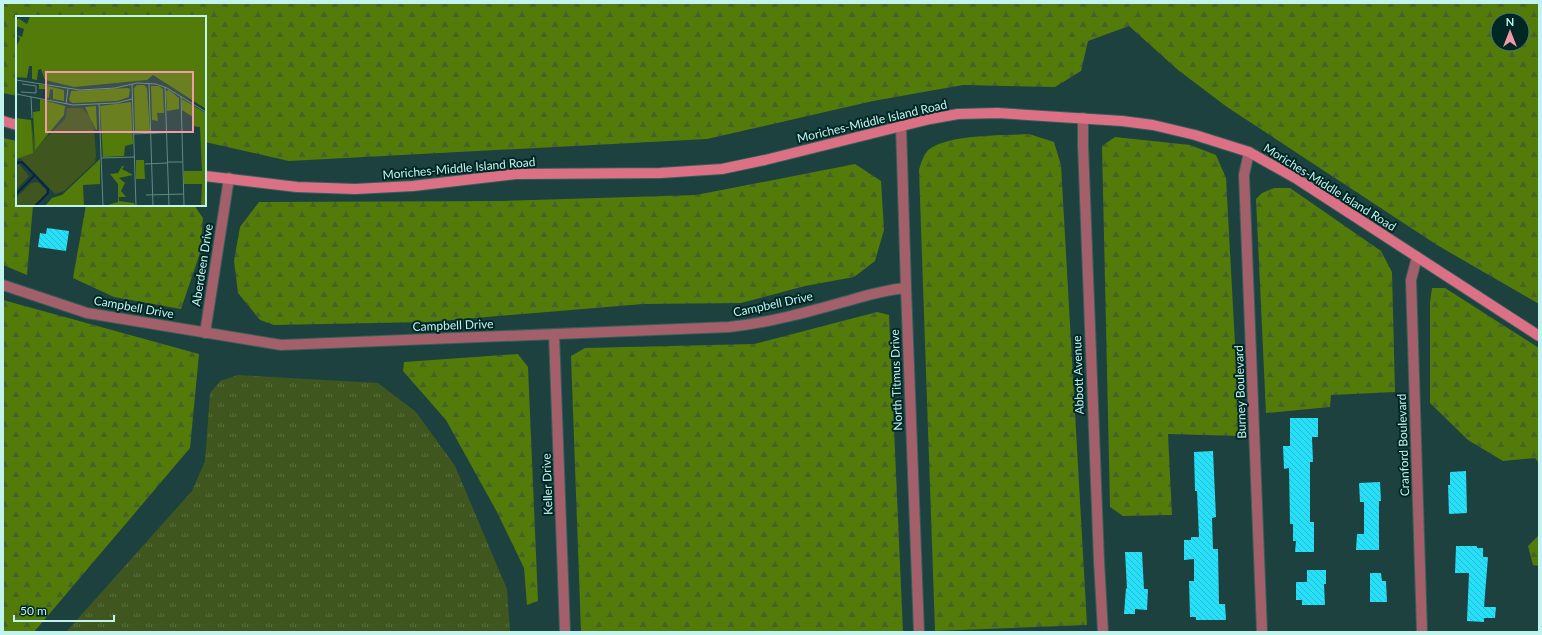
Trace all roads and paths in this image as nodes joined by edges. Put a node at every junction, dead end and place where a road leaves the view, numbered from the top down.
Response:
1 (1083, 118) junction
2 (3, 121) edge
3 (16, 125) edge
4 (901, 126) junction
5 (1249, 152) junction
6 (206, 176) edge
7 (228, 178) junction
8 (1417, 257) junction
9 (3, 285) edge
10 (906, 288) junction
11 (205, 333) junction
12 (554, 334) junction
13 (1539, 336) edge
14 (565, 632) edge
15 (919, 632) edge
16 (1103, 632) edge
17 (1262, 632) edge
18 (1422, 632) edge

1 - 4 main road, Moriches-Middle Island Road
1 - 5 main road, Moriches-Middle Island Road
1 - 16 street, Abbott Avenue
2 - 3 main road
4 - 7 main road, Moriches-Middle Island Road
4 - 10 street, North Titmus Drive
5 - 8 main road, Moriches-Middle Island Road
5 - 17 street, Burney Boulevard
6 - 7 main road, Moriches-Middle Island Road
7 - 11 street, Aberdeen Drive
8 - 13 main road, Moriches-Middle Island Road
8 - 18 street, Cranford Boulevard
9 - 11 street, Campbell Drive
10 - 12 street, Campbell Drive
10 - 15 street, North Titmus Drive
11 - 12 street, Campbell Drive
12 - 14 street, Keller Drive

